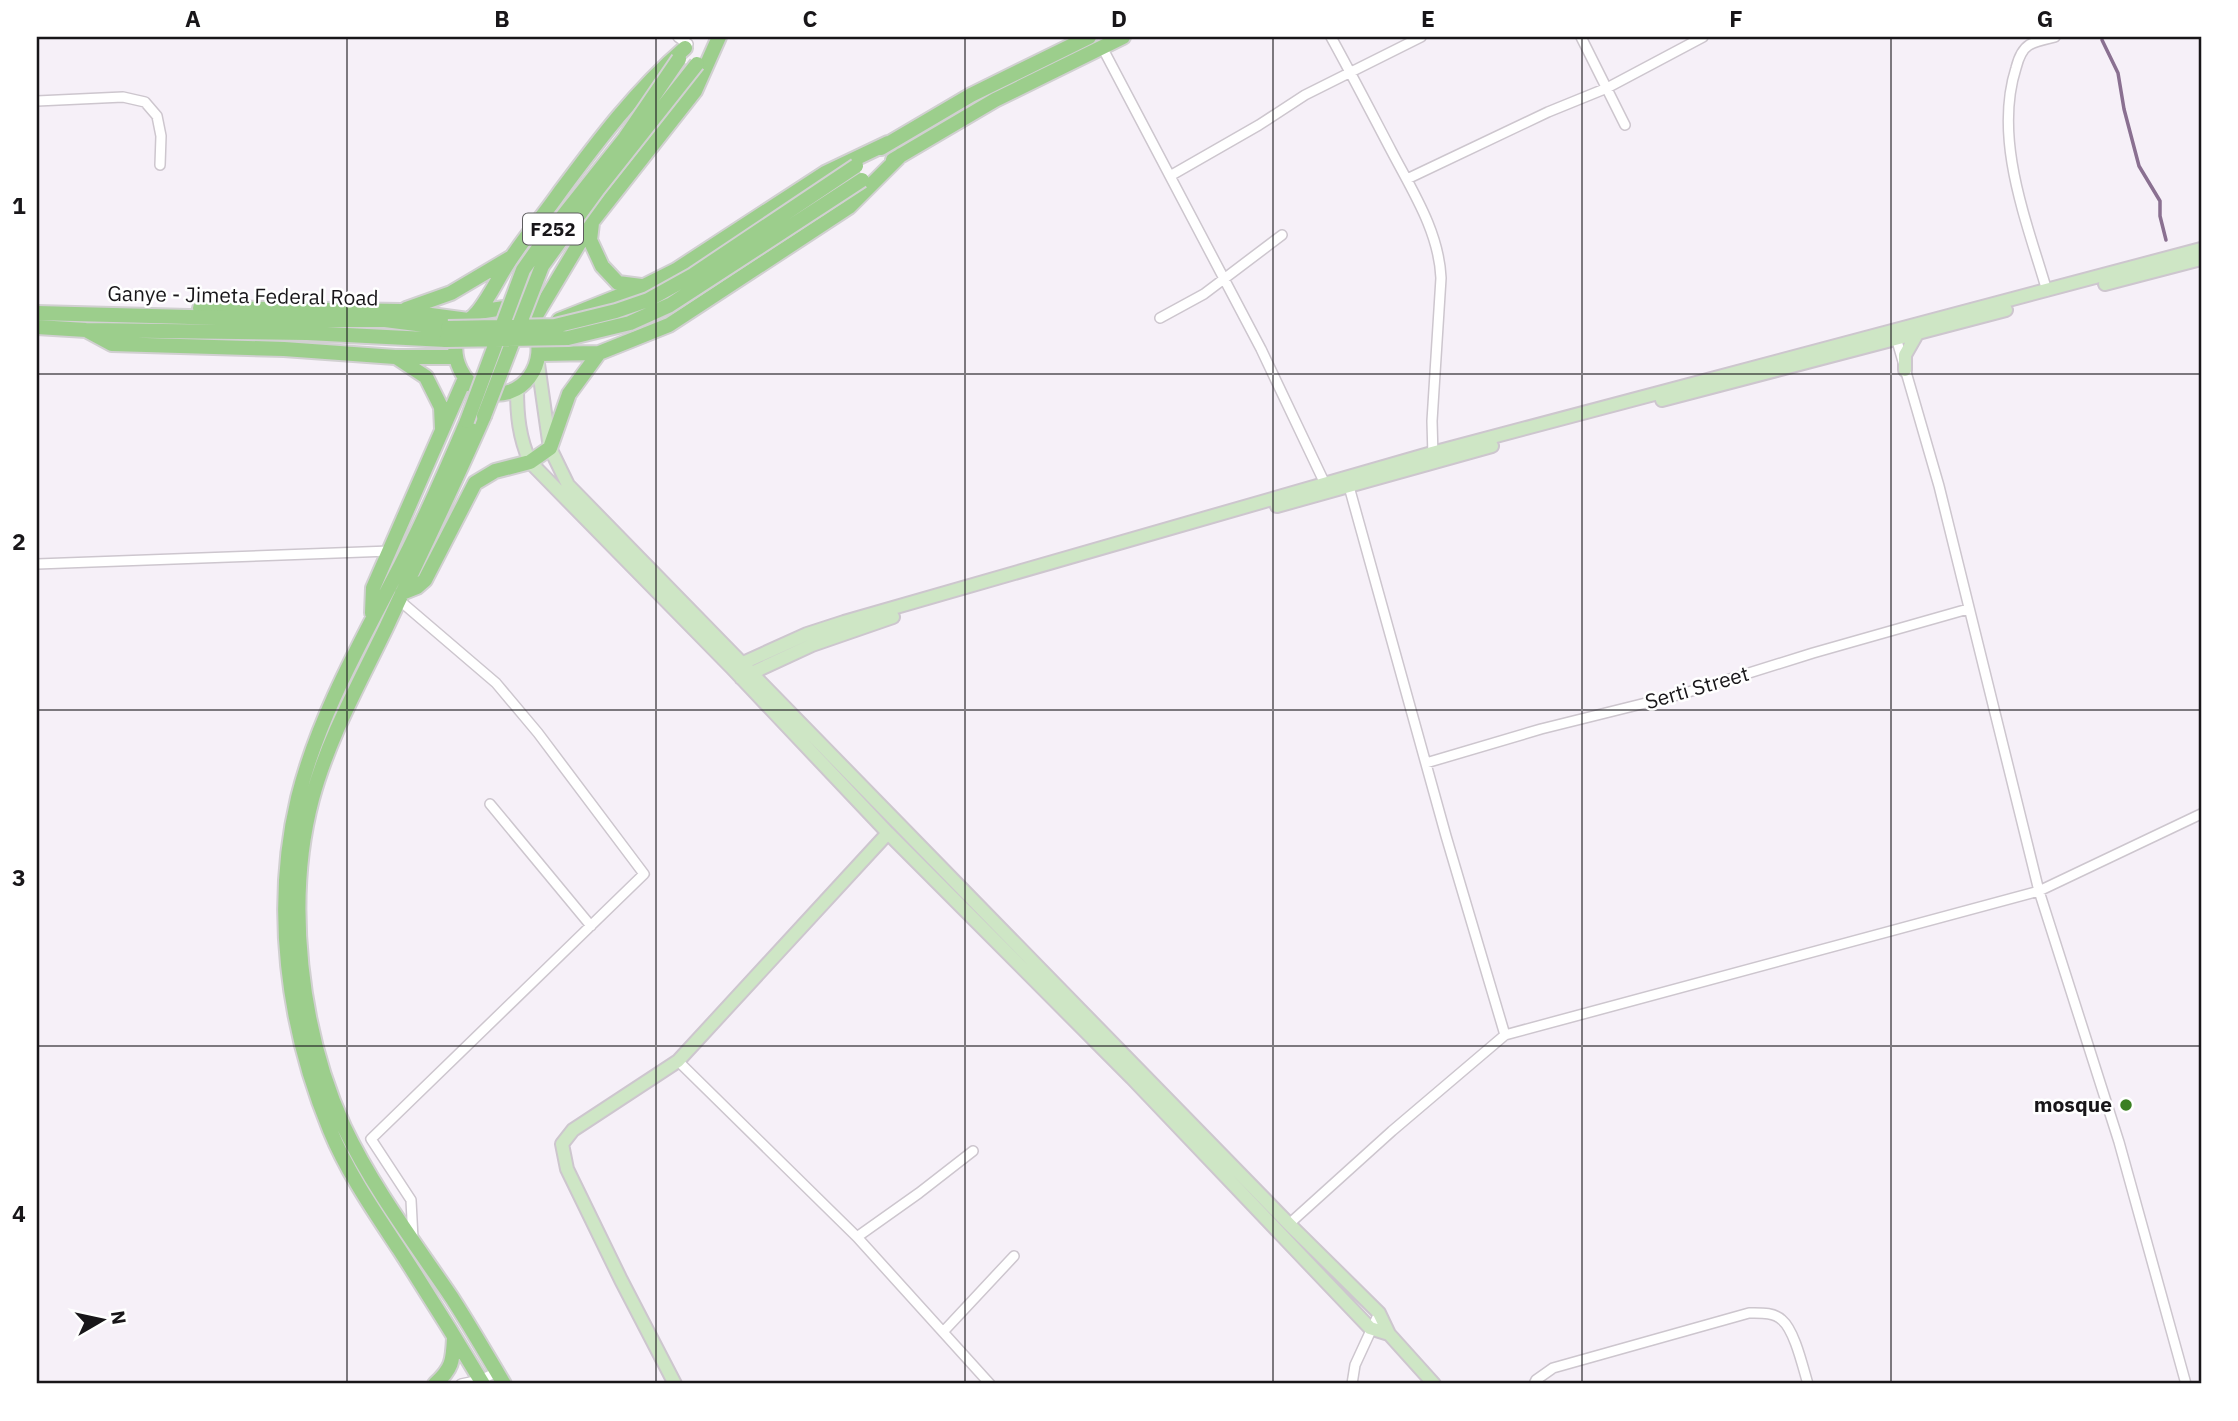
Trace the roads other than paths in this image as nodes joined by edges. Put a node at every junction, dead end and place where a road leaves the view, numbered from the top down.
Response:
1 (719, 37) edge
2 (1089, 37) edge
3 (1123, 37) edge
4 (1331, 37) edge
5 (1421, 37) edge
6 (1581, 37) edge
7 (1703, 37) edge
8 (2055, 37) edge
9 (685, 45) edge
10 (1102, 47) junction
11 (1350, 72) junction
12 (1607, 88) junction
13 (37, 101) edge
14 (1625, 125) dead end
15 (888, 143) junction
16 (901, 155) junction
17 (160, 165) dead end
18 (1170, 176) junction
19 (1407, 179) junction
20 (592, 222) junction
21 (1282, 235) dead end
22 (2201, 249) edge
23 (512, 258) junction
24 (2201, 259) edge
25 (1223, 278) junction
26 (644, 286) junction
27 (2047, 291) junction
28 (401, 311) junction
29 (37, 313) edge
30 (85, 313) junction
31 (473, 316) junction
32 (1160, 318) dead end
33 (37, 327) edge
34 (533, 327) junction
35 (86, 330) junction
36 (447, 334) junction
37 (1917, 334) junction
38 (1896, 335) junction
39 (599, 353) junction
40 (395, 356) junction
41 (456, 357) junction
42 (539, 359) junction
43 (1905, 370) junction
44 (465, 378) junction
45 (517, 388) junction
46 (442, 435) junction
47 (550, 448) junction
48 (1433, 457) junction
49 (530, 462) junction
50 (1347, 482) junction
51 (1327, 488) junction
52 (390, 551) junction
53 (37, 564) edge
54 (400, 597) junction
55 (1968, 609) junction
56 (372, 618) junction
57 (738, 666) junction
58 (747, 676) junction
59 (1426, 763) junction
60 (490, 804) dead end
61 (2201, 814) edge
62 (888, 833) junction
63 (2039, 891) junction
64 (591, 926) junction
65 (1505, 1035) junction
66 (678, 1061) junction
67 (973, 1151) dead end
68 (1289, 1224) junction
69 (857, 1237) junction
70 (413, 1243) junction
71 (1014, 1256) dead end
72 (1379, 1313) junction
73 (1370, 1328) junction
74 (943, 1332) junction
75 (1389, 1334) junction
76 (454, 1336) junction
77 (501, 1378) edge
78 (481, 1382) edge
79 (435, 1384) edge
80 (461, 1384) edge
81 (675, 1384) edge
82 (990, 1384) edge
83 (1352, 1384) edge
84 (1434, 1384) edge
85 (1534, 1384) edge
86 (1808, 1384) edge
87 (2186, 1384) edge

1 - 20 main road
1 - 54 main road, F252, bridge
2 - 15 main road
3 - 10 main road
4 - 11 street
5 - 11 street
6 - 12 street
7 - 12 street
8 - 27 street
9 - 23 main road
9 - 56 main road, F252, bridge
10 - 16 main road
10 - 18 street
11 - 18 street
11 - 19 street
12 - 14 street
12 - 19 street
13 - 17 street
15 - 26 main road
15 - 36 main road, bridge
16 - 36 main road, bridge
16 - 39 main road
18 - 25 street
19 - 48 street
20 - 26 main road
20 - 34 main road
21 - 25 street
22 - 27 street
23 - 28 main road
23 - 31 main road
24 - 37 street
25 - 32 street
25 - 51 street
26 - 34 main road
27 - 38 street
28 - 30 main road
28 - 31 main road
29 - 30 main road, Ganye - Jimeta Federal Road
30 - 36 main road, Ganye - Jimeta Federal Road
31 - 34 main road
31 - 41 main road
33 - 35 main road, Ganye - Jimeta Federal Road
34 - 42 main road
35 - 36 main road, Ganye - Jimeta Federal Road
35 - 40 main road
37 - 38 street
37 - 43 street
38 - 43 street
38 - 48 street
39 - 42 main road
39 - 47 main road
40 - 41 main road
40 - 46 main road
41 - 44 main road
42 - 45 main road
42 - 47 street
43 - 55 street
44 - 45 main road
44 - 46 main road
45 - 49 street
46 - 52 main road
47 - 49 main road
47 - 57 street
48 - 50 street
49 - 54 main road
49 - 57 street
50 - 51 street
50 - 59 street
51 - 57 street
51 - 58 street
52 - 53 street
52 - 56 main road
54 - 64 street
54 - 70 main road
55 - 59 street, Serti Street
55 - 63 street
56 - 76 main road
57 - 58 street
58 - 62 street
58 - 68 street
59 - 65 street
60 - 64 street
61 - 63 street
62 - 66 street
62 - 73 street
63 - 65 street
63 - 87 street
64 - 70 street
65 - 68 street
66 - 69 street
66 - 81 street
67 - 69 street
68 - 72 street
69 - 74 street
70 - 77 main road
71 - 74 street
72 - 73 street
72 - 75 street
73 - 75 street
73 - 83 street
74 - 82 street
75 - 84 street
76 - 78 main road
76 - 79 main road
77 - 78 street
78 - 80 street
85 - 86 street

